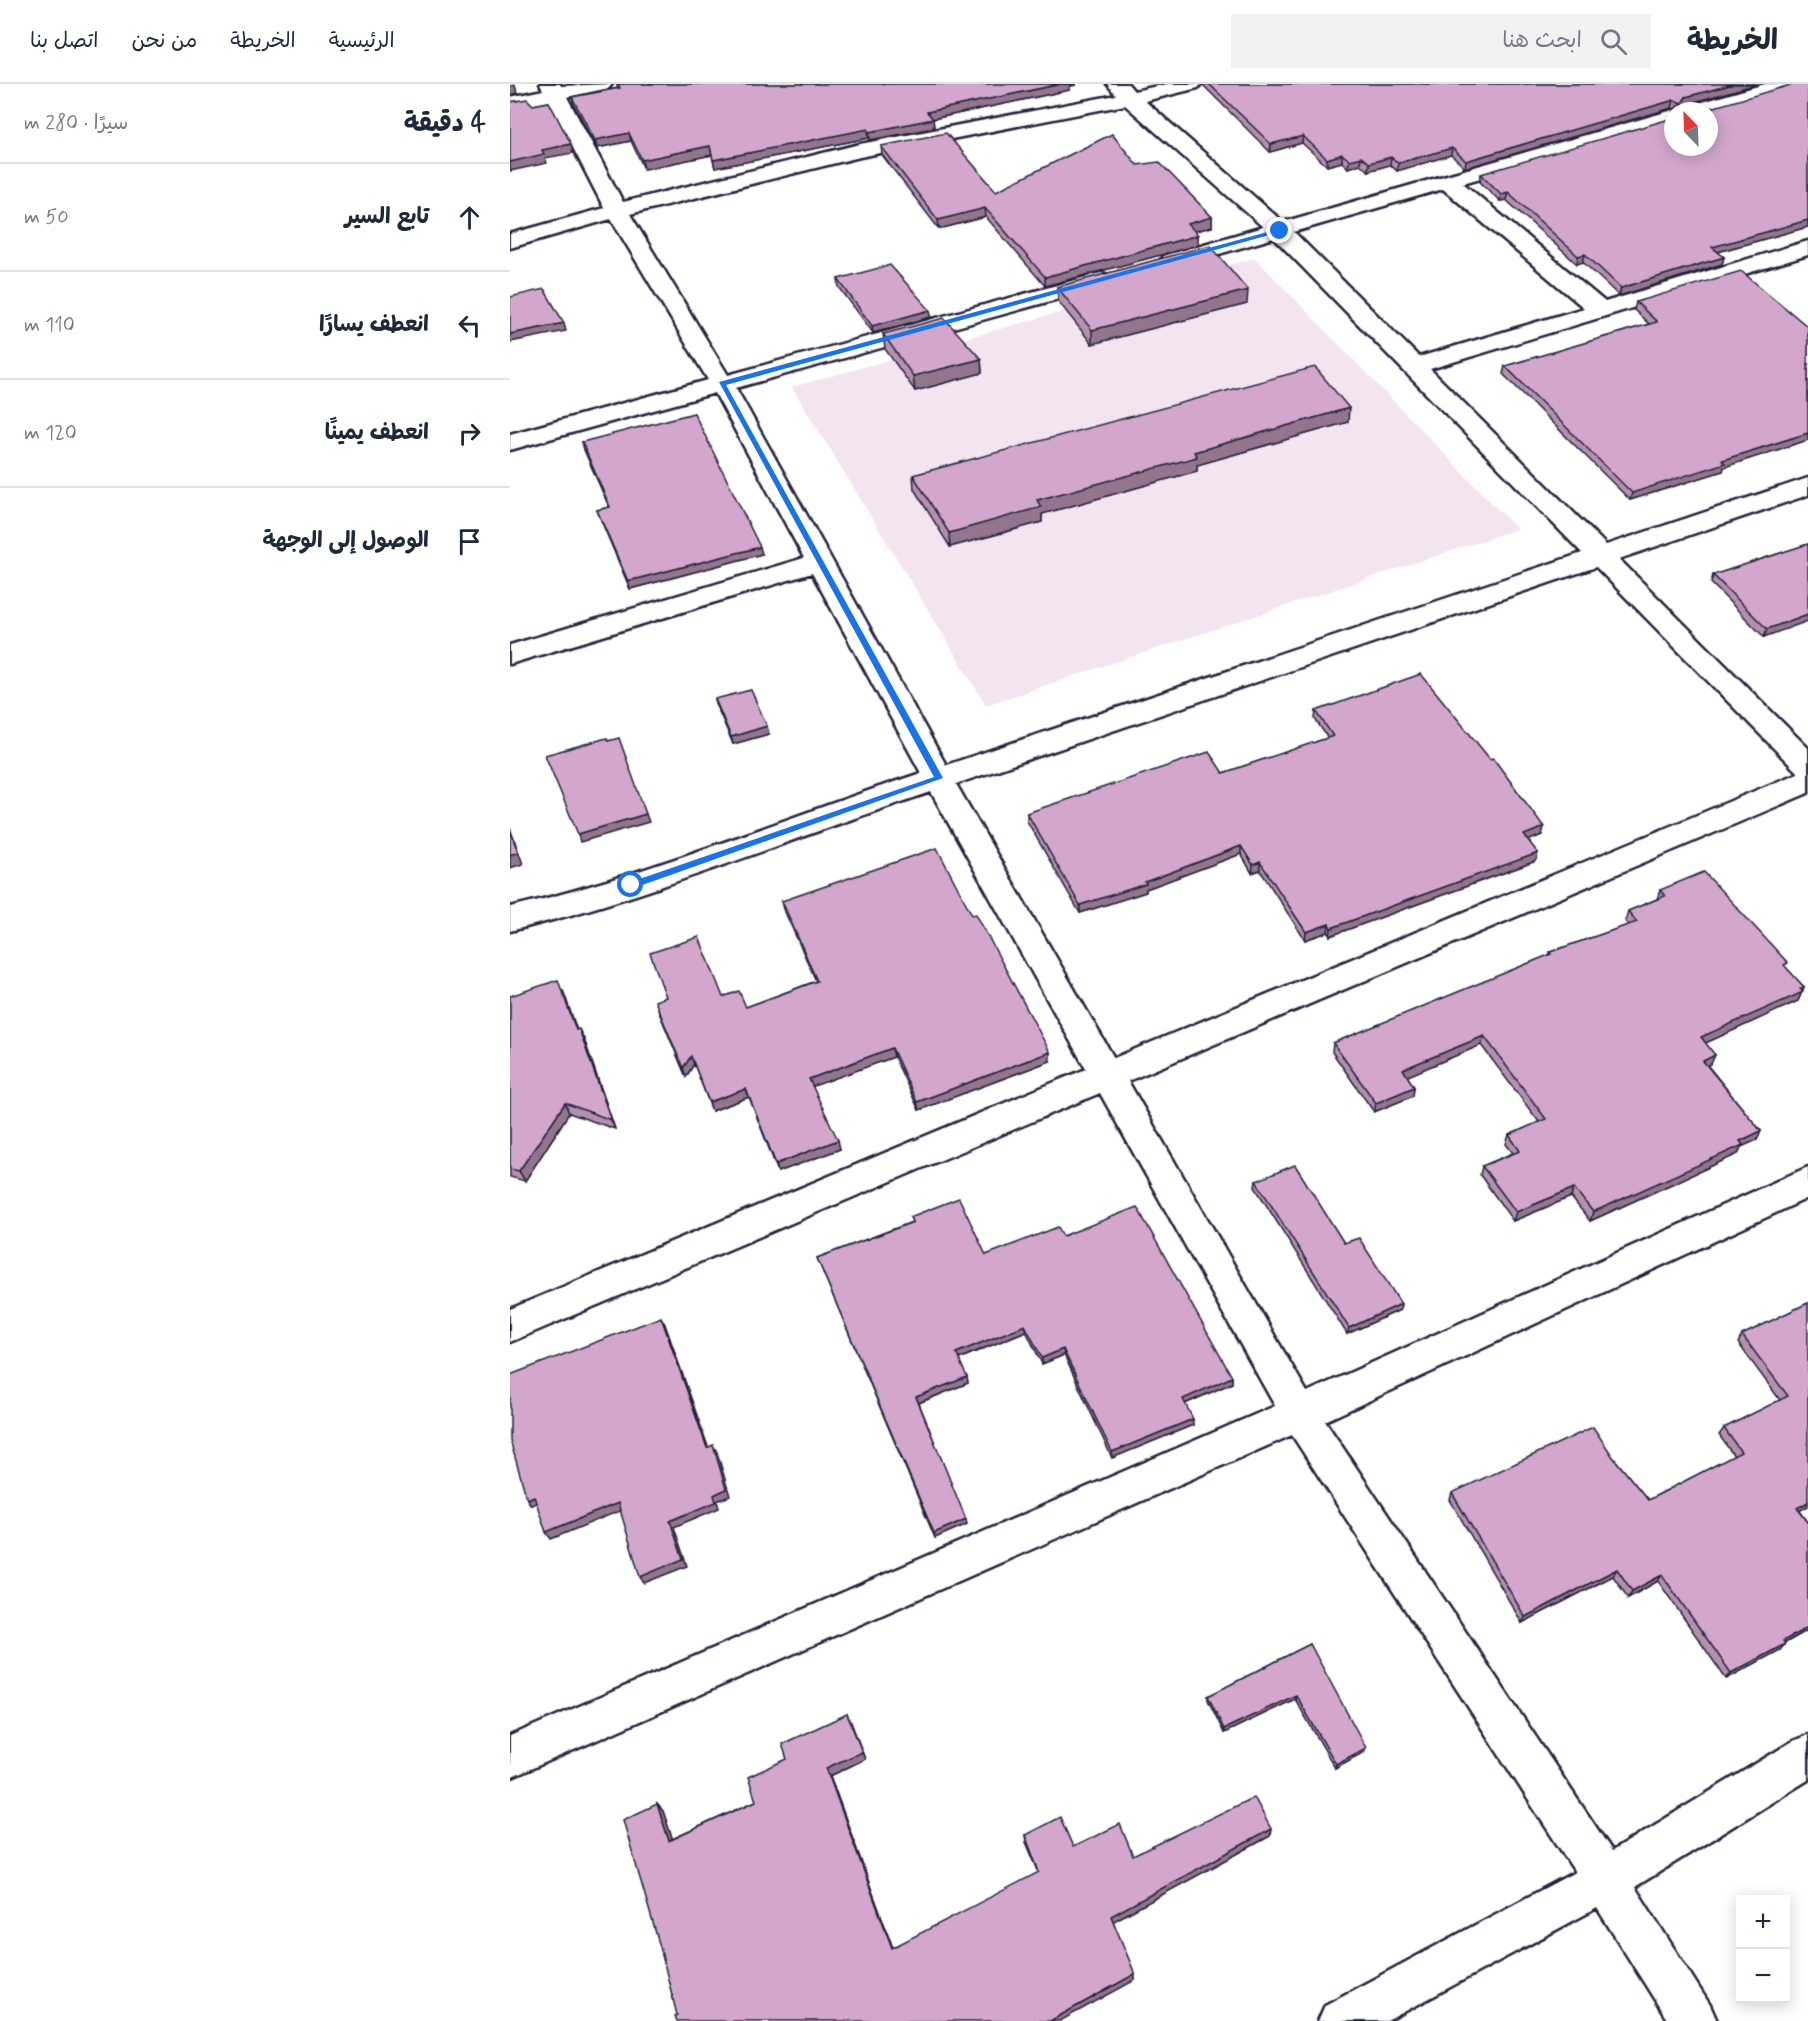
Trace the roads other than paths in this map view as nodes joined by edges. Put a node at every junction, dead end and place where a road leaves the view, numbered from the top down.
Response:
1 (602, 84) edge
2 (1191, 84) edge
3 (1788, 84) edge
4 (551, 88) edge
5 (1747, 89) edge
6 (1124, 92) edge
7 (1714, 102) edge
8 (510, 103) edge
9 (1664, 119) edge
10 (1448, 182) junction
11 (616, 210) junction
12 (1280, 231) junction
13 (510, 241) edge
14 (1808, 248) edge
15 (1155, 265) edge
16 (1121, 274) edge
17 (1602, 311) junction
18 (1412, 367) junction
19 (722, 384) junction
20 (510, 442) edge
21 (1808, 486) edge
22 (1602, 555) junction
23 (819, 562) junction
24 (510, 655) edge
25 (1808, 766) edge
26 (939, 778) junction
27 (1808, 781) edge
28 (510, 919) edge
29 (1109, 1076) junction
30 (1808, 1182) edge
31 (510, 1326) edge
32 (1299, 1414) junction
33 (510, 1756) edge
34 (1808, 1756) edge
35 (1605, 1880) junction
36 (1341, 2021) edge
37 (1694, 2021) edge

1 - 4 street
2 - 6 street
3 - 5 street
4 - 8 street
4 - 11 street
5 - 7 street
6 - 11 street
6 - 12 street
9 - 10 street
10 - 12 street
10 - 17 street
11 - 13 street
11 - 19 street
12 - 15 street
12 - 18 street
14 - 17 street
16 - 19 street
17 - 18 street
18 - 22 street
19 - 20 street
19 - 23 street
21 - 22 street
22 - 25 street
22 - 26 street
23 - 24 street
23 - 26 street
26 - 28 street
26 - 29 street
27 - 29 street
29 - 31 street
29 - 32 street
30 - 32 street
32 - 33 street
32 - 35 street
34 - 35 street
35 - 36 street
35 - 37 street

